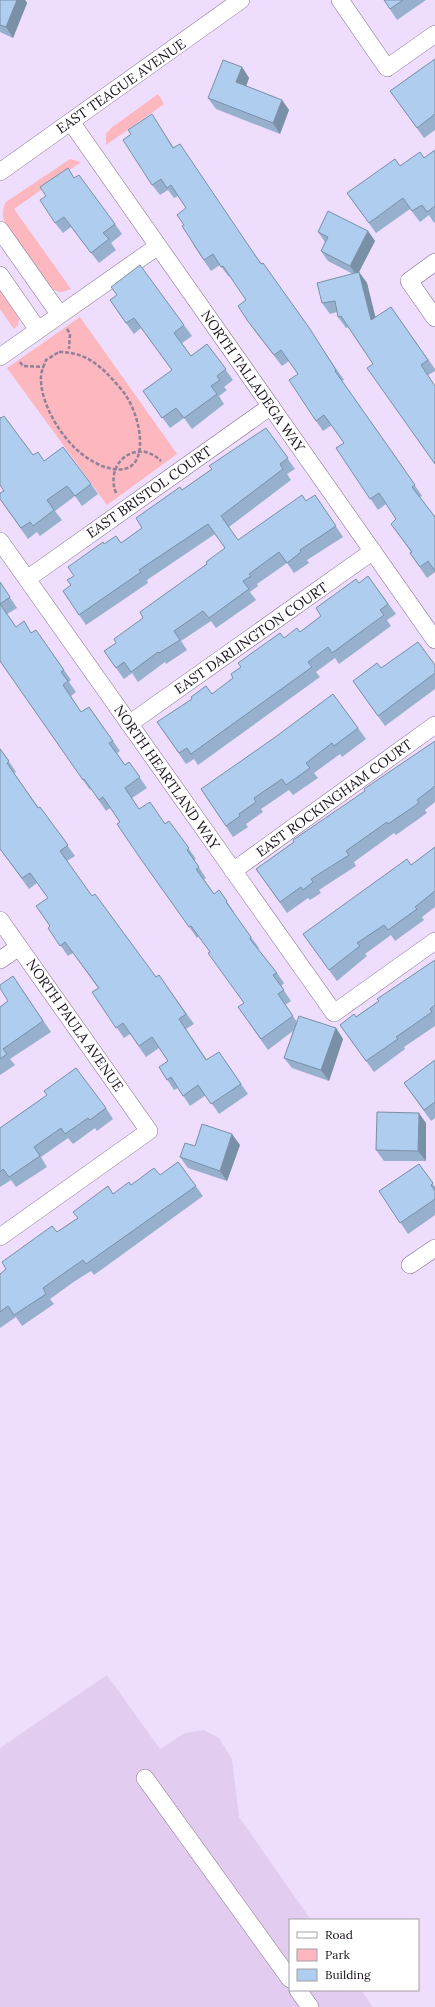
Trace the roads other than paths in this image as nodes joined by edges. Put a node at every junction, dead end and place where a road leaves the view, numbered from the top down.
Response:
1 (242, 0) edge
2 (340, 0) edge
3 (435, 34) edge
4 (71, 122) junction
5 (0, 172) edge
6 (0, 230) edge
7 (158, 246) junction
8 (19, 256) junction
9 (435, 262) edge
10 (0, 270) edge
11 (0, 275) edge
12 (435, 318) edge
13 (63, 321) junction
14 (38, 330) junction
15 (0, 357) edge
16 (271, 406) junction
17 (0, 541) edge
18 (373, 551) junction
19 (27, 579) junction
20 (435, 640) edge
21 (130, 724) junction
22 (435, 725) edge
23 (233, 871) junction
24 (0, 920) edge
25 (435, 941) edge
26 (19, 947) junction
27 (0, 960) edge
28 (0, 1237) edge
29 (435, 1248) edge
30 (410, 1265) dead end
31 (145, 1778) dead end
32 (289, 1978) edge
33 (299, 1991) edge
34 (310, 2007) edge

1 - 4 street, EAST TEAGUE AVENUE
2 - 3 street
4 - 5 street, EAST TEAGUE AVENUE
4 - 7 street, NORTH TALLADEGA WAY
6 - 8 street
7 - 13 street
7 - 16 street, NORTH TALLADEGA WAY
8 - 10 street
8 - 13 street
9 - 12 street
11 - 14 street
13 - 14 street
14 - 15 street
16 - 18 street, NORTH TALLADEGA WAY
16 - 19 street, EAST BRISTOL COURT
17 - 19 street, NORTH HEARTLAND WAY
18 - 20 street, NORTH TALLADEGA WAY
18 - 21 street, EAST DARLINGTON COURT
19 - 21 street, NORTH HEARTLAND WAY
21 - 23 street, NORTH HEARTLAND WAY
22 - 23 street, EAST ROCKINGHAM COURT
23 - 25 street, NORTH HEARTLAND WAY
24 - 26 street, NORTH PAULA AVENUE
26 - 27 street
26 - 28 street, NORTH PAULA AVENUE
29 - 30 street
31 - 32 street
33 - 34 street

